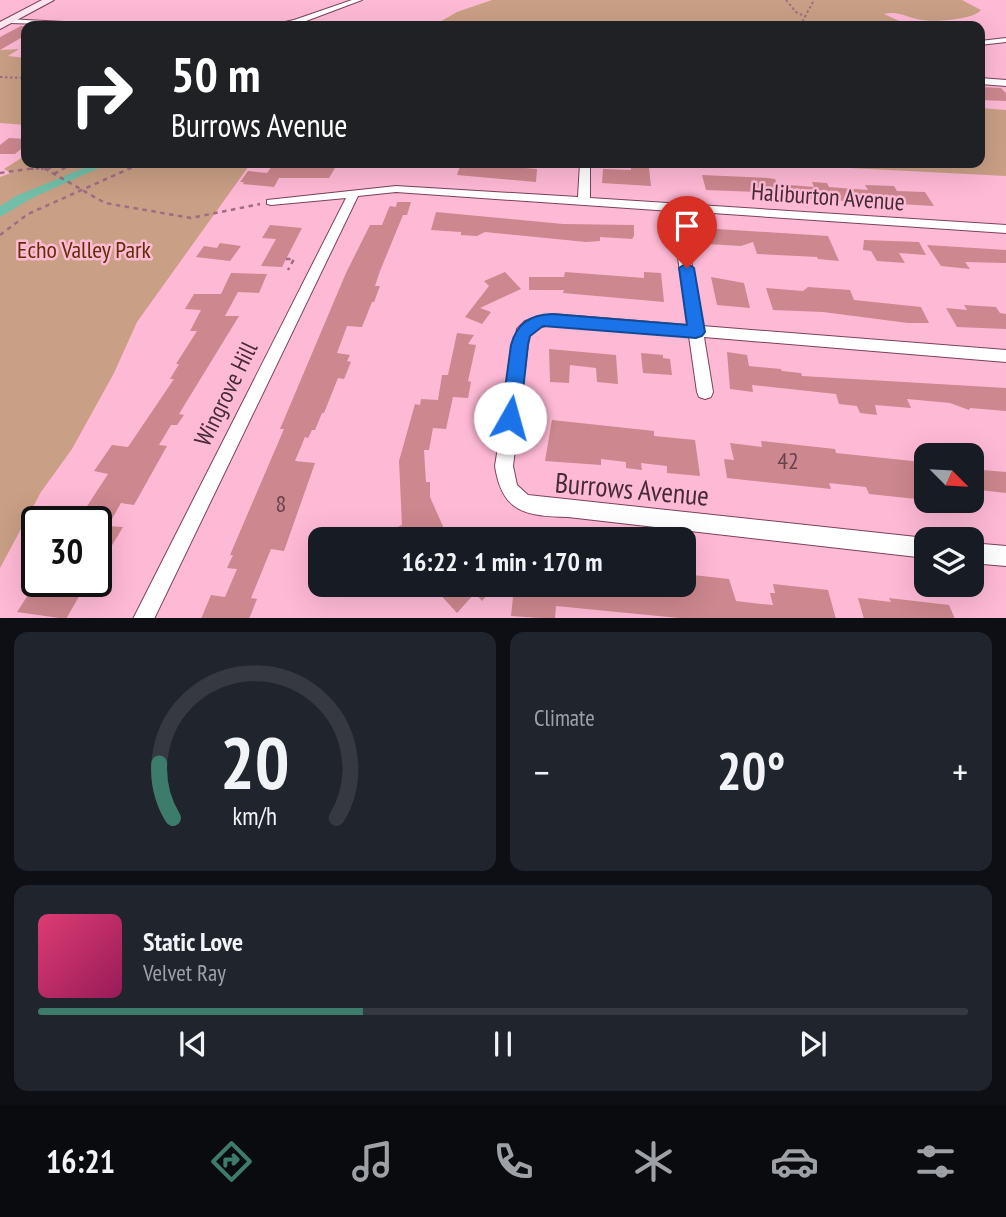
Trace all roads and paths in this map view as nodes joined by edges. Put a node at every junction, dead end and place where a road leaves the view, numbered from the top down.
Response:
1 (49, 0) edge
2 (359, 0) edge
3 (786, 0) edge
4 (816, 0) edge
5 (806, 17) junction
6 (298, 21) edge
7 (803, 21) edge
8 (5, 23) edge
9 (1006, 40) edge
10 (985, 42) edge
11 (0, 77) edge
12 (21, 78) edge
13 (985, 82) edge
14 (1006, 83) edge
15 (27, 168) edge
16 (42, 168) edge
17 (49, 168) edge
18 (64, 168) edge
19 (129, 168) edge
20 (585, 168) edge
21 (47, 170) junction
22 (0, 173) edge
23 (54, 174) junction
24 (80, 188) junction
25 (354, 192) junction
26 (584, 200) junction
27 (271, 202) joint
28 (677, 209) junction
29 (1006, 229) edge
30 (0, 235) edge
31 (286, 259) dead end
32 (288, 270) dead end
33 (696, 332) junction
34 (1006, 356) edge
35 (705, 392) dead end
36 (914, 547) edge
37 (984, 554) edge
38 (1006, 556) edge
39 (143, 618) edge

1 - 8 main road
2 - 6 street
3 - 5 path
4 - 5 path
5 - 7 path
9 - 10 street
11 - 12 path
13 - 14 street
15 - 22 path
16 - 21 path
17 - 21 path
18 - 23 path
19 - 24 path
20 - 26 street
21 - 23 path
23 - 24 path
24 - 27 path
24 - 30 path
25 - 26 street, Haliburton Avenue
25 - 27 street, Haliburton Avenue
25 - 39 street, Wingrove Hill
26 - 28 street, Haliburton Avenue
28 - 29 street, Haliburton Avenue
28 - 33 street
31 - 32 path
33 - 34 street
33 - 35 street
33 - 36 street, Burrows Avenue
37 - 38 street

